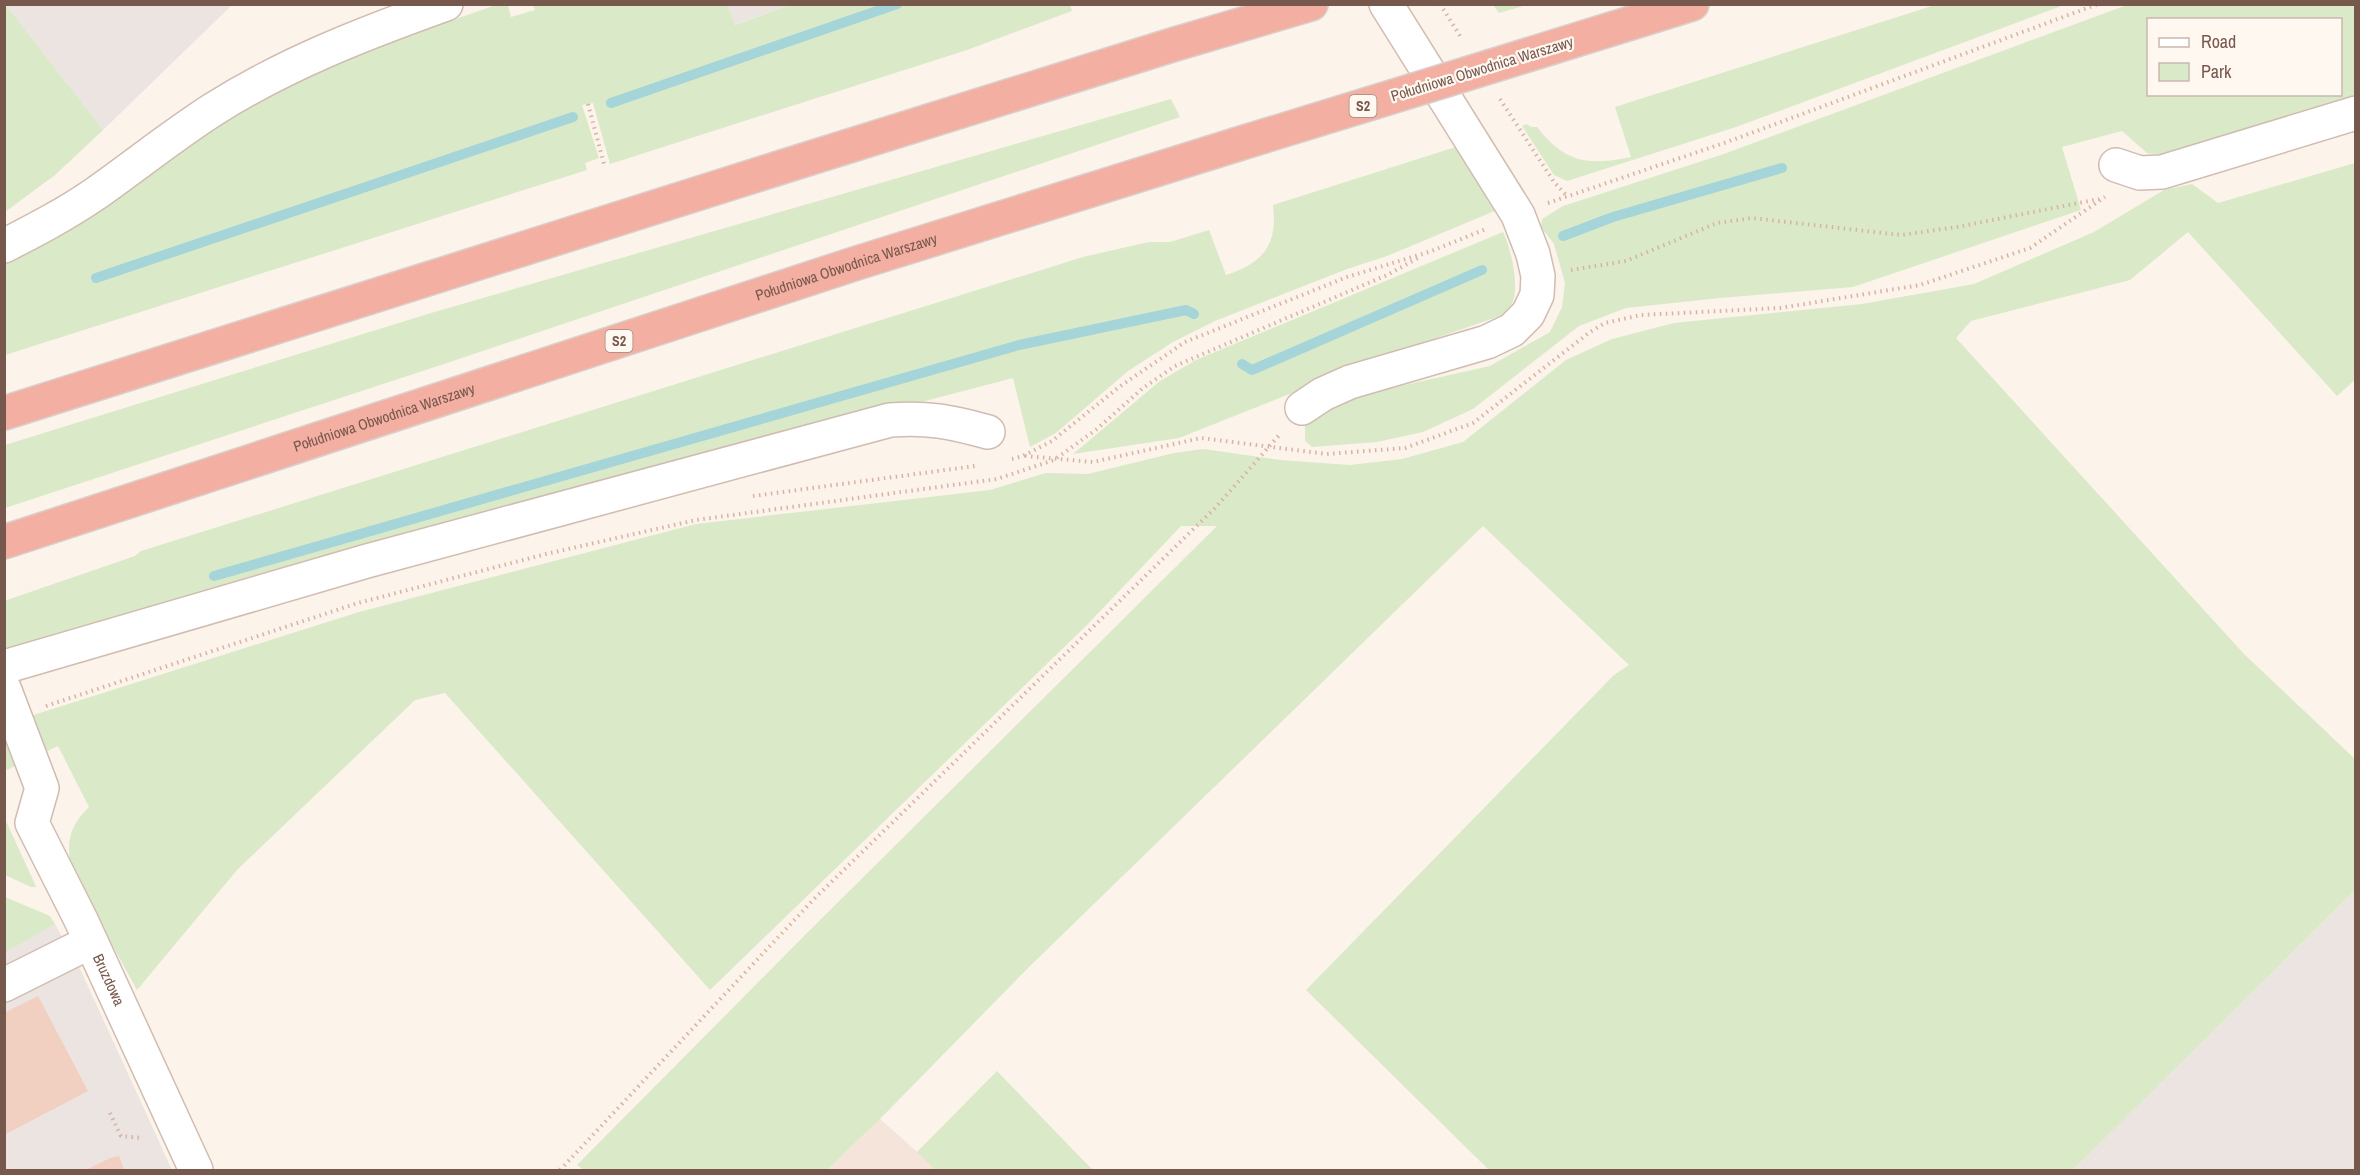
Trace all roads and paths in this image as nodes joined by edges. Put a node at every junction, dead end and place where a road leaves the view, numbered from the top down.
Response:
1 (446, 4) edge
2 (1311, 4) edge
3 (1386, 4) edge
4 (1692, 4) edge
5 (2098, 4) edge
6 (588, 104) dead end
7 (2355, 113) edge
8 (604, 164) dead end
9 (2128, 169) joint
10 (2104, 198) junction
11 (1518, 216) junction
12 (4, 246) edge
13 (1538, 276) junction
14 (1302, 408) dead end
15 (4, 413) edge
16 (988, 432) joint
17 (1269, 447) junction
18 (1054, 460) junction
19 (4, 542) edge
20 (4, 667) edge
21 (10, 702) edge
22 (90, 942) junction
23 (4, 985) edge
24 (196, 1170) edge
25 (560, 1170) edge

1 - 12 street
2 - 15 highway
3 - 11 street
4 - 19 highway, Południowa Obwodnica Warszawy / S2, bridge
5 - 11 path
6 - 8 path
7 - 9 street
9 - 10 path
10 - 13 path
10 - 17 path
11 - 13 street
11 - 18 path
13 - 14 street
16 - 18 path
16 - 20 street
17 - 18 path
17 - 25 path
18 - 21 path
21 - 22 street, Bruzdowa
22 - 23 street
22 - 24 street, Bruzdowa

